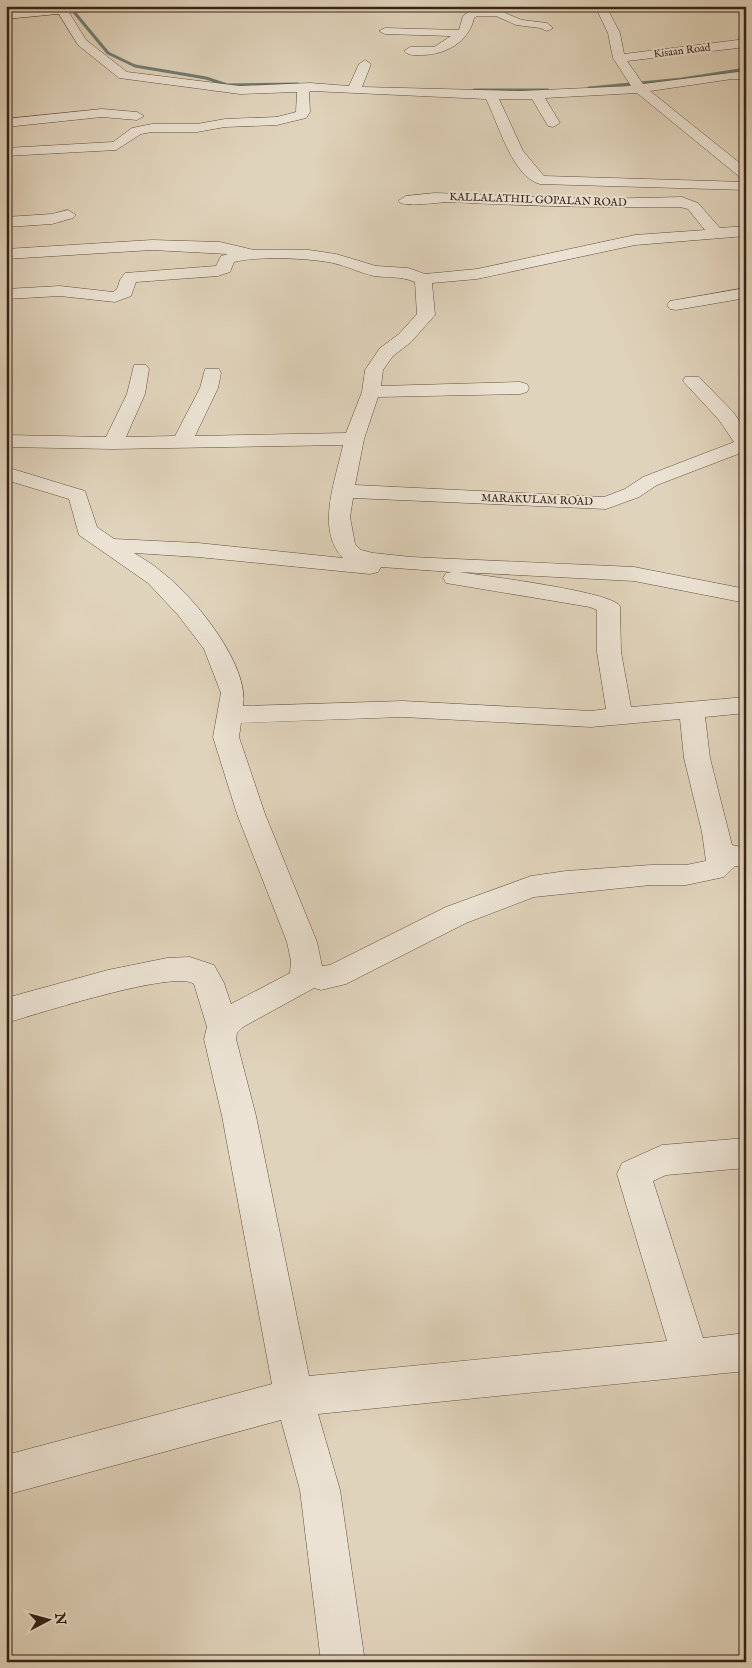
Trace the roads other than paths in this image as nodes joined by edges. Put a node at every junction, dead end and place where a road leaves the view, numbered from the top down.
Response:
1 (109, 6) edge
2 (600, 6) edge
3 (59, 9) edge
4 (473, 10) edge
5 (6, 16) edge
6 (547, 28) dead end
7 (385, 31) dead end
8 (463, 32) junction
9 (746, 43) edge
10 (410, 51) dead end
11 (619, 58) junction
12 (365, 64) dead end
13 (746, 75) edge
14 (638, 86) junction
15 (223, 88) junction
16 (306, 88) junction
17 (354, 88) junction
18 (490, 94) junction
19 (536, 94) junction
20 (137, 116) dead end
21 (6, 123) edge
22 (225, 123) junction
23 (553, 123) dead end
24 (6, 152) edge
25 (746, 175) edge
26 (746, 186) edge
27 (406, 201) dead end
28 (68, 215) dead end
29 (44, 220) junction
30 (6, 222) edge
31 (746, 231) edge
32 (716, 233) junction
33 (6, 254) edge
34 (244, 254) junction
35 (54, 267) junction
36 (423, 279) junction
37 (746, 293) edge
38 (6, 294) edge
39 (676, 305) dead end
40 (140, 370) dead end
41 (212, 373) dead end
42 (692, 381) dead end
43 (520, 388) dead end
44 (372, 392) junction
45 (354, 439) junction
46 (6, 441) edge
47 (113, 442) junction
48 (182, 442) junction
49 (745, 444) edge
50 (6, 472) edge
51 (345, 490) junction
52 (110, 545) junction
53 (746, 596) edge
54 (746, 705) edge
55 (692, 710) junction
56 (230, 715) junction
57 (620, 716) junction
58 (732, 855) edge
59 (307, 974) junction
60 (6, 1011) edge
61 (223, 1027) junction
62 (746, 1153) edge
63 (746, 1352) edge
64 (692, 1358) junction
65 (294, 1397) junction
66 (6, 1475) edge
67 (343, 1662) edge

1 - 3 street
2 - 11 street
3 - 5 street
3 - 15 street
4 - 6 street
4 - 8 street
7 - 8 street
8 - 10 street
9 - 11 street, Kisaan Road
11 - 14 street
12 - 17 street
13 - 14 street
14 - 19 street
14 - 25 street
15 - 16 street
15 - 22 street
16 - 17 street
16 - 22 street
17 - 18 street
18 - 19 street
18 - 26 street
19 - 23 street
20 - 21 street
22 - 24 street
27 - 32 street, KALLALATHIL GOPALAN ROAD
28 - 29 street
29 - 30 street
29 - 35 street
31 - 32 street
32 - 36 street
33 - 35 street
34 - 35 street
34 - 35 street
34 - 36 street
35 - 38 street
36 - 44 street
37 - 39 street
40 - 47 street
41 - 48 street
42 - 49 street
43 - 44 street
44 - 45 street
45 - 48 street
45 - 51 street
46 - 47 street
47 - 48 street
49 - 51 street, MARAKULAM ROAD
50 - 52 street
51 - 53 street
52 - 56 street
52 - 57 street
54 - 55 street
55 - 57 street
55 - 58 street
56 - 57 street
56 - 59 street
58 - 59 street
59 - 61 street
60 - 61 street
61 - 65 street
62 - 64 street
63 - 64 street
64 - 65 street
65 - 66 street
65 - 67 street

